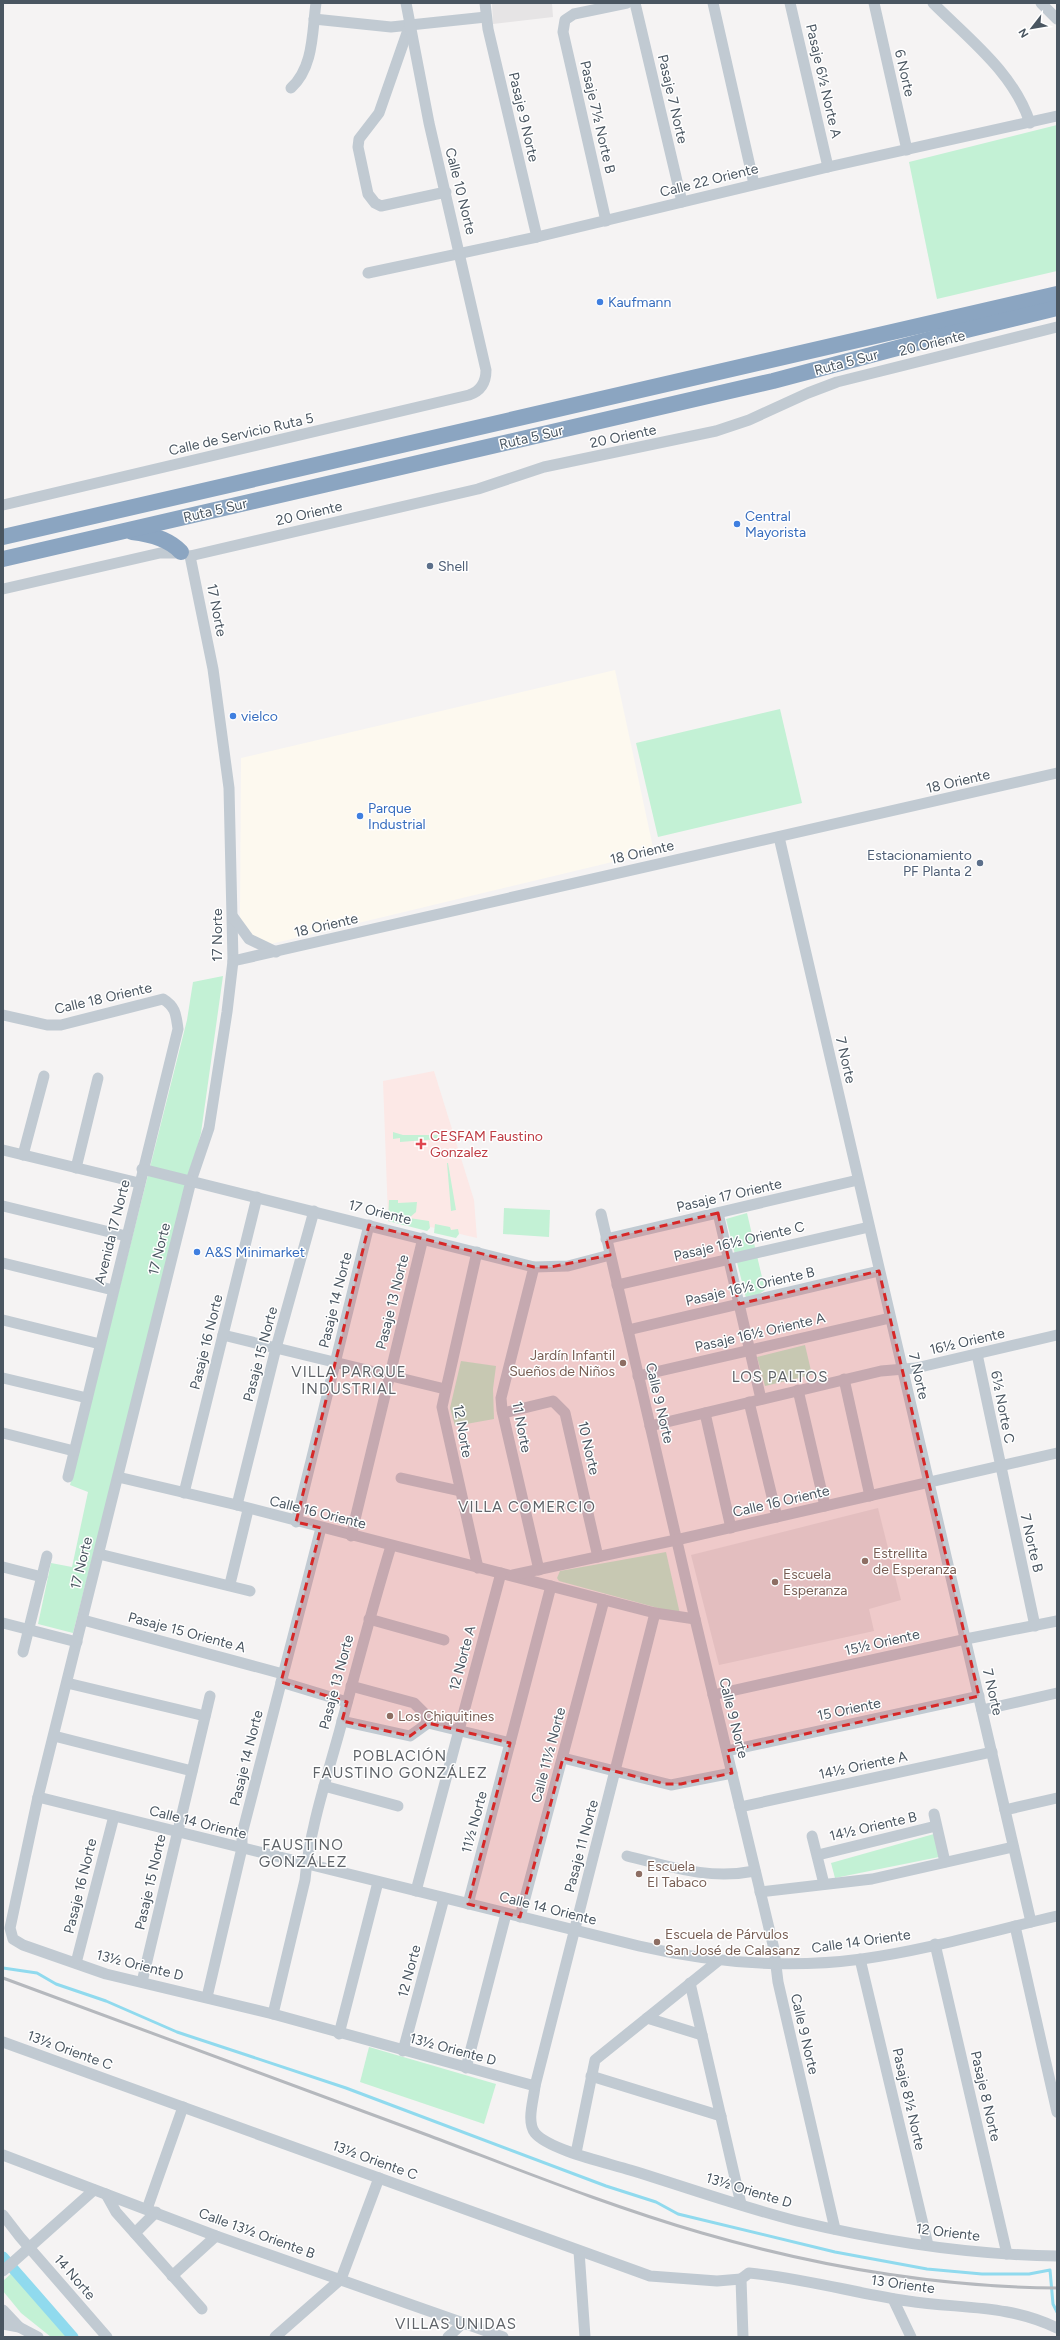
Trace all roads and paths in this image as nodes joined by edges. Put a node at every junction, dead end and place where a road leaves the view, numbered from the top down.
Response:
1 (316, 3) edge
2 (406, 3) edge
3 (485, 3) edge
4 (627, 3) edge
5 (635, 3) edge
6 (713, 3) edge
7 (790, 3) edge
8 (874, 3) edge
9 (933, 3) edge
10 (1042, 3) edge
11 (486, 17) junction
12 (314, 18) junction
13 (1057, 19) edge
14 (409, 27) junction
15 (291, 88) dead end
16 (1057, 116) edge
17 (1030, 124) junction
18 (907, 150) junction
19 (828, 167) junction
20 (754, 184) junction
21 (446, 192) junction
22 (682, 202) junction
23 (606, 221) junction
24 (537, 237) junction
25 (460, 253) junction
26 (368, 273) dead end
27 (1057, 294) edge
28 (1057, 308) edge
29 (1057, 327) edge
30 (483, 386) joint
31 (3, 505) edge
32 (122, 531) junction
33 (3, 537) edge
34 (186, 554) junction
35 (3, 559) edge
36 (3, 589) edge
37 (1057, 773) edge
38 (779, 837) junction
39 (233, 916) junction
40 (276, 952) junction
41 (233, 961) junction
42 (163, 999) joint
43 (3, 1015) edge
44 (44, 1076) dead end
45 (98, 1078) dead end
46 (3, 1150) edge
47 (23, 1155) junction
48 (76, 1168) junction
49 (142, 1169) junction
50 (858, 1180) junction
51 (191, 1181) junction
52 (139, 1183) junction
53 (257, 1197) junction
54 (3, 1206) edge
55 (314, 1211) junction
56 (718, 1213) junction
57 (601, 1214) dead end
58 (369, 1225) junction
59 (868, 1227) junction
60 (126, 1236) junction
61 (424, 1238) junction
62 (606, 1239) junction
63 (477, 1252) junction
64 (610, 1255) junction
65 (729, 1259) junction
66 (3, 1263) edge
67 (534, 1267) junction
68 (879, 1272) junction
69 (617, 1285) junction
70 (113, 1290) junction
71 (739, 1304) junction
72 (890, 1318) junction
73 (3, 1320) edge
74 (628, 1330) junction
75 (1057, 1334) edge
76 (223, 1335) junction
77 (100, 1344) junction
78 (276, 1348) junction
79 (750, 1350) junction
80 (977, 1354) junction
81 (335, 1362) junction
82 (901, 1370) junction
83 (389, 1376) junction
84 (638, 1376) junction
85 (3, 1378) edge
86 (844, 1380) junction
87 (445, 1389) junction
88 (798, 1390) junction
89 (87, 1398) junction
90 (761, 1399) junction
91 (749, 1402) junction
92 (503, 1413) junction
93 (705, 1413) junction
94 (650, 1426) junction
95 (3, 1433) edge
96 (74, 1451) junction
97 (1057, 1453) edge
98 (1000, 1466) junction
99 (68, 1477) dead end
100 (118, 1477) junction
101 (401, 1478) dead end
102 (930, 1482) junction
103 (460, 1491) junction
104 (184, 1493) junction
105 (870, 1496) junction
106 (237, 1505) junction
107 (825, 1506) junction
108 (248, 1510) junction
109 (777, 1517) junction
110 (296, 1522) junction
111 (321, 1528) junction
112 (732, 1528) junction
113 (351, 1536) junction
114 (676, 1540) junction
115 (392, 1546) junction
116 (99, 1554) junction
117 (47, 1556) dead end
118 (598, 1557) junction
119 (3, 1567) edge
120 (478, 1568) junction
121 (539, 1570) junction
122 (506, 1574) junction
123 (42, 1577) junction
124 (230, 1584) junction
125 (551, 1586) junction
126 (250, 1591) dead end
127 (604, 1600) junction
128 (655, 1613) junction
129 (369, 1619) junction
130 (694, 1619) junction
131 (82, 1620) junction
132 (1057, 1621) edge
133 (3, 1624) edge
134 (1035, 1626) junction
135 (29, 1630) junction
136 (966, 1639) junction
137 (444, 1640) dead end
138 (77, 1642) junction
139 (23, 1652) dead end
140 (282, 1678) junction
141 (67, 1683) junction
142 (351, 1686) junction
143 (713, 1695) junction
144 (1056, 1695) edge
145 (210, 1696) dead end
146 (979, 1696) junction
147 (346, 1702) junction
148 (982, 1710) junction
149 (205, 1716) junction
150 (342, 1721) junction
151 (428, 1723) junction
152 (458, 1730) junction
153 (54, 1736) junction
154 (510, 1743) junction
155 (727, 1752) junction
156 (992, 1752) junction
157 (563, 1758) junction
158 (192, 1771) junction
159 (616, 1771) junction
160 (732, 1773) junction
161 (324, 1786) junction
162 (38, 1797) junction
163 (1057, 1798) edge
164 (398, 1806) dead end
165 (740, 1807) junction
166 (1005, 1810) junction
167 (934, 1814) dead end
168 (114, 1816) junction
169 (936, 1826) junction
170 (177, 1832) junction
171 (812, 1836) dead end
172 (1013, 1847) junction
173 (242, 1848) junction
174 (818, 1855) junction
175 (627, 1856) dead end
176 (945, 1862) junction
177 (306, 1864) junction
178 (755, 1871) junction
179 (378, 1882) junction
180 (824, 1884) junction
181 (416, 1891) junction
182 (760, 1892) junction
183 (444, 1898) junction
184 (468, 1904) junction
185 (506, 1914) junction
186 (1057, 1916) edge
187 (520, 1917) junction
188 (1031, 1922) junction
189 (1015, 1926) junction
190 (574, 1930) junction
191 (13, 1939) joint
192 (935, 1944) junction
193 (860, 1959) junction
194 (718, 1961) junction
195 (76, 1963) junction
196 (775, 1964) junction
197 (142, 1982) junction
198 (690, 1983) junction
199 (207, 1997) junction
200 (273, 2014) junction
201 (647, 2018) junction
202 (339, 2034) junction
203 (702, 2035) junction
204 (3, 2042) edge
205 (403, 2051) junction
206 (466, 2068) junction
207 (591, 2076) junction
208 (536, 2086) junction
209 (183, 2107) junction
210 (1057, 2110) edge
211 (721, 2116) junction
212 (576, 2153) junction
213 (3, 2155) edge
214 (380, 2178) junction
215 (94, 2190) junction
216 (106, 2194) junction
217 (741, 2204) junction
218 (152, 2210) junction
219 (3, 2214) edge
220 (836, 2229) junction
221 (135, 2233) junction
222 (216, 2236) junction
223 (928, 2245) junction
224 (29, 2247) junction
225 (579, 2251) junction
226 (1007, 2254) junction
227 (1057, 2256) edge
228 (3, 2271) edge
229 (172, 2276) junction
230 (742, 2277) junction
231 (341, 2279) junction
232 (893, 2299) junction
233 (202, 2309) dead end
234 (3, 2310) edge
235 (462, 2322) junction
236 (3, 2324) edge
237 (19, 2327) junction
238 (1057, 2328) edge
239 (35, 2336) edge
240 (107, 2337) edge
241 (275, 2337) edge
242 (448, 2337) edge
243 (503, 2337) edge
244 (585, 2337) edge
245 (743, 2337) edge
246 (911, 2337) edge

1 - 12 street
2 - 14 street, Calle 10 Norte
3 - 11 street, Pasaje 9 Norte
4 - 23 street, Pasaje 7½ Norte B
5 - 22 street, Pasaje 7 Norte
6 - 20 street
7 - 19 street, Pasaje 6½ Norte A
8 - 18 street, 6 Norte
9 - 17 street
10 - 13 street
11 - 14 street
11 - 24 street, Pasaje 9 Norte
12 - 14 street
12 - 15 street
14 - 21 street, Calle 10 Norte
14 - 21 street
16 - 17 street, Calle 22 Oriente
17 - 18 street, Calle 22 Oriente
18 - 19 street, Calle 22 Oriente
19 - 20 street, Calle 22 Oriente
20 - 22 street, Calle 22 Oriente
21 - 25 street, Calle 10 Norte
22 - 23 street, Calle 22 Oriente
23 - 24 street, Calle 22 Oriente
24 - 25 street, Calle 22 Oriente
25 - 26 street, Calle 22 Oriente
25 - 30 street, Calle 10 Norte
27 - 33 highway, Ruta 5 Sur
28 - 32 highway, Ruta 5 Sur
29 - 34 street, 20 Oriente
30 - 31 street, Calle de Servicio Ruta 5
32 - 34 highway
32 - 35 highway, Ruta 5 Sur
34 - 36 street
34 - 39 street, 17 Norte
37 - 38 street, 18 Oriente
38 - 40 street, 18 Oriente
38 - 50 street, 7 Norte
39 - 40 street
39 - 41 street, 17 Norte
40 - 41 street, 18 Oriente
41 - 51 street, 17 Norte
42 - 43 street, Calle 18 Oriente
42 - 49 street, Avenida 17 Norte
44 - 47 street
45 - 48 street
46 - 47 street
47 - 48 street
48 - 52 street
49 - 51 street, 17 Oriente
49 - 52 street, Avenida 17 Norte
50 - 56 street, Pasaje 17 Oriente
50 - 59 street, 7 Norte
51 - 53 street, 17 Oriente
51 - 100 street, 17 Norte
52 - 60 street, Avenida 17 Norte
53 - 55 street, 17 Oriente
53 - 76 street, Pasaje 16 Norte
54 - 60 street
55 - 58 street, 17 Oriente
55 - 78 street, Pasaje 15 Norte
56 - 62 street, Pasaje 17 Oriente
56 - 65 street
57 - 62 street, Calle 9 Norte
58 - 61 street, 17 Oriente
58 - 81 street, Pasaje 14 Norte
59 - 65 street, Pasaje 16½ Oriente C
59 - 68 street, 7 Norte
60 - 70 street, Avenida 17 Norte
61 - 63 street, 17 Oriente
61 - 83 street, Pasaje 13 Norte
62 - 64 street, Calle 9 Norte
63 - 67 street, 17 Oriente
63 - 87 street, 12 Norte
64 - 67 street, 17 Oriente
64 - 69 street, Calle 9 Norte
65 - 69 street, Pasaje 16½ Oriente C
65 - 71 street
66 - 70 street
67 - 92 street, 11 Norte
68 - 71 street, Pasaje 16½ Oriente B
68 - 72 street, 7 Norte
69 - 74 street, Calle 9 Norte
70 - 77 street, Avenida 17 Norte
71 - 74 street, Pasaje 16½ Oriente B
71 - 79 street
72 - 79 street, Pasaje 16½ Oriente A
72 - 82 street, 7 Norte
73 - 77 street
74 - 84 street, Calle 9 Norte
75 - 80 street, 16½ Oriente
76 - 78 street
76 - 104 street, Pasaje 16 Norte
77 - 89 street, Avenida 17 Norte
78 - 81 street
78 - 106 street, Pasaje 15 Norte
79 - 84 street, Pasaje 16½ Oriente A
79 - 90 street
80 - 82 street, 16½ Oriente
80 - 98 street, 6½ Norte C
81 - 83 street
81 - 110 street, Pasaje 14 Norte
82 - 86 street, 16½ Oriente
82 - 102 street, 7 Norte
83 - 87 street
83 - 113 street, Pasaje 13 Norte
84 - 94 street, Calle 9 Norte
85 - 89 street
86 - 88 street, 16½ Oriente
86 - 105 street
87 - 103 street, 12 Norte
88 - 90 street, 16½ Oriente
88 - 107 street
89 - 96 street, Avenida 17 Norte
90 - 91 street, 16½ Oriente
91 - 93 street, 16½ Oriente
91 - 109 street
92 - 118 street, 10 Norte
92 - 121 street, 11 Norte
93 - 94 street, 16½ Oriente
93 - 112 street
94 - 114 street, Calle 9 Norte
95 - 96 street
96 - 99 street, Avenida 17 Norte
97 - 98 street, Calle 16 Oriente
98 - 102 street, Calle 16 Oriente
98 - 134 street, 7 Norte B
100 - 104 street, Calle 16 Oriente
100 - 116 street, 17 Norte
101 - 103 street
102 - 105 street, Calle 16 Oriente
102 - 136 street, 7 Norte
103 - 120 street, 12 Norte
104 - 106 street, Calle 16 Oriente
105 - 107 street, Calle 16 Oriente
106 - 108 street, Calle 16 Oriente
107 - 109 street, Calle 16 Oriente
108 - 110 street, Calle 16 Oriente
108 - 124 street
109 - 112 street, Calle 16 Oriente
110 - 111 street, Calle 16 Oriente
111 - 113 street, Calle 16 Oriente
111 - 140 street, Pasaje 14 Norte
112 - 114 street, Calle 16 Oriente
113 - 115 street, Calle 16 Oriente
114 - 118 street, Calle 16 Oriente
114 - 130 street, Calle 9 Norte
115 - 120 street, Calle 16 Oriente
115 - 129 street, Pasaje 13 Norte
116 - 124 street
116 - 131 street, 17 Norte
117 - 123 street
118 - 121 street, Calle 16 Oriente
119 - 123 street
120 - 122 street, Calle 16 Oriente
121 - 122 street, Calle 16 Oriente
122 - 125 street, Calle 16 Oriente
122 - 152 street, 12 Norte A
123 - 135 street
124 - 126 street
125 - 127 street, Calle 16 Oriente
125 - 154 street, 11½ Norte
127 - 128 street, Calle 16 Oriente
127 - 157 street, Calle 11½ Norte
128 - 130 street, Calle 16 Oriente
128 - 159 street, Pasaje 11 Norte
129 - 137 street
129 - 142 street, Pasaje 13 Norte
130 - 143 street, Calle 9 Norte
131 - 138 street, 17 Norte
131 - 140 street, Pasaje 15 Oriente A
132 - 134 street, 15½ Oriente
133 - 135 street
134 - 136 street, 15½ Oriente
135 - 138 street
135 - 139 street
136 - 143 street, 15½ Oriente
136 - 146 street, 7 Norte
138 - 141 street, 17 Norte
140 - 147 street, Pasaje 15 Oriente A
140 - 173 street, Pasaje 14 Norte
141 - 149 street
141 - 153 street, 17 Norte
142 - 147 street, Pasaje 13 Norte
142 - 151 street
143 - 155 street, Calle 9 Norte
144 - 148 street
145 - 149 street, Pasaje 15 Norte
146 - 148 street, 7 Norte
146 - 155 street, 15 Oriente
147 - 150 street, Pasaje 13 Norte
148 - 156 street, 7 Norte
149 - 158 street, Pasaje 15 Norte
150 - 151 street
150 - 161 street, Pasaje 13 Norte
151 - 152 street
152 - 154 street
152 - 181 street, 12 Norte A
153 - 158 street
153 - 162 street, 17 Norte
154 - 184 street, 11½ Norte
155 - 160 street, Calle 9 Norte
156 - 165 street, 14½ Oriente A
156 - 166 street, 7 Norte
157 - 159 street
157 - 187 street, Calle 11½ Norte
158 - 170 street, Pasaje 15 Norte
159 - 160 street
159 - 190 street, Pasaje 11 Norte
160 - 165 street, Calle 9 Norte
161 - 164 street
161 - 177 street, Pasaje 13 Norte
162 - 168 street, Calle 14 Oriente
162 - 191 street, 17 Norte
163 - 166 street
165 - 178 street, Calle 9 Norte
166 - 172 street, 7 Norte
167 - 169 street
168 - 170 street, Calle 14 Oriente
168 - 195 street, Pasaje 16 Norte
169 - 174 street, 14½ Oriente B
169 - 176 street
170 - 173 street, Calle 14 Oriente
170 - 197 street, Pasaje 15 Norte
171 - 174 street
172 - 176 street
172 - 188 street, 7 Norte
173 - 177 street, Calle 14 Oriente
173 - 199 street, Pasaje 14 Norte
174 - 180 street
175 - 178 street
176 - 180 street
177 - 179 street, Calle 14 Oriente
177 - 200 street, Pasaje 13 Norte
178 - 182 street, Calle 9 Norte
179 - 181 street, Calle 14 Oriente
179 - 202 street
180 - 182 street
181 - 183 street, Calle 14 Oriente
182 - 196 street, Calle 9 Norte
183 - 184 street, Calle 14 Oriente
183 - 205 street, 12 Norte
184 - 185 street, Calle 14 Oriente
185 - 187 street, Calle 14 Oriente
185 - 206 street
186 - 188 street, Calle 14 Oriente
187 - 190 street, Calle 14 Oriente
188 - 189 street, Calle 14 Oriente
189 - 192 street, Calle 14 Oriente
189 - 210 street
190 - 194 street, Calle 14 Oriente
190 - 208 street, Pasaje 11 Norte
191 - 195 street, 13½ Oriente D
192 - 193 street, Calle 14 Oriente
192 - 226 street, Pasaje 8 Norte
193 - 196 street, Calle 14 Oriente
193 - 223 street, Pasaje 8½ Norte
194 - 196 street, Calle 14 Oriente
194 - 198 street
195 - 197 street, 13½ Oriente D
196 - 220 street, Calle 9 Norte
197 - 199 street, 13½ Oriente D
198 - 201 street
198 - 203 street
199 - 200 street, 13½ Oriente D
200 - 202 street, 13½ Oriente D
201 - 203 street
201 - 207 street
202 - 205 street, 13½ Oriente D
203 - 211 street
204 - 209 street, 13½ Oriente C
205 - 206 street, 13½ Oriente D
206 - 208 street, 13½ Oriente D
207 - 211 street
207 - 212 street
208 - 212 street, 13½ Oriente D
209 - 214 street, 13½ Oriente C
209 - 218 street
211 - 217 street
212 - 217 street, 13½ Oriente D
213 - 215 street, Calle 13½ Oriente B
214 - 225 street, 13½ Oriente C
214 - 231 street
215 - 216 street, Calle 13½ Oriente B
215 - 224 street
216 - 218 street, Calle 13½ Oriente B
216 - 221 street
217 - 220 street, 13½ Oriente D
218 - 221 street
218 - 222 street, Calle 13½ Oriente B
219 - 224 street, 14 Norte
220 - 223 street, 12 Oriente
221 - 229 street
222 - 229 street
222 - 231 street, Calle 13½ Oriente B
223 - 226 street, 12 Oriente
224 - 228 street
224 - 240 street, 14 Norte
225 - 230 street, 13½ Oriente C
225 - 244 street
226 - 227 street, 12 Oriente
229 - 233 street
230 - 232 street, 13 Oriente
230 - 245 street
231 - 235 street, Calle 13½ Oriente B
231 - 241 street
232 - 238 street, 13 Oriente
232 - 246 street
234 - 237 street
235 - 242 street
235 - 243 street, Calle 13½ Oriente B
236 - 237 street
237 - 239 street

